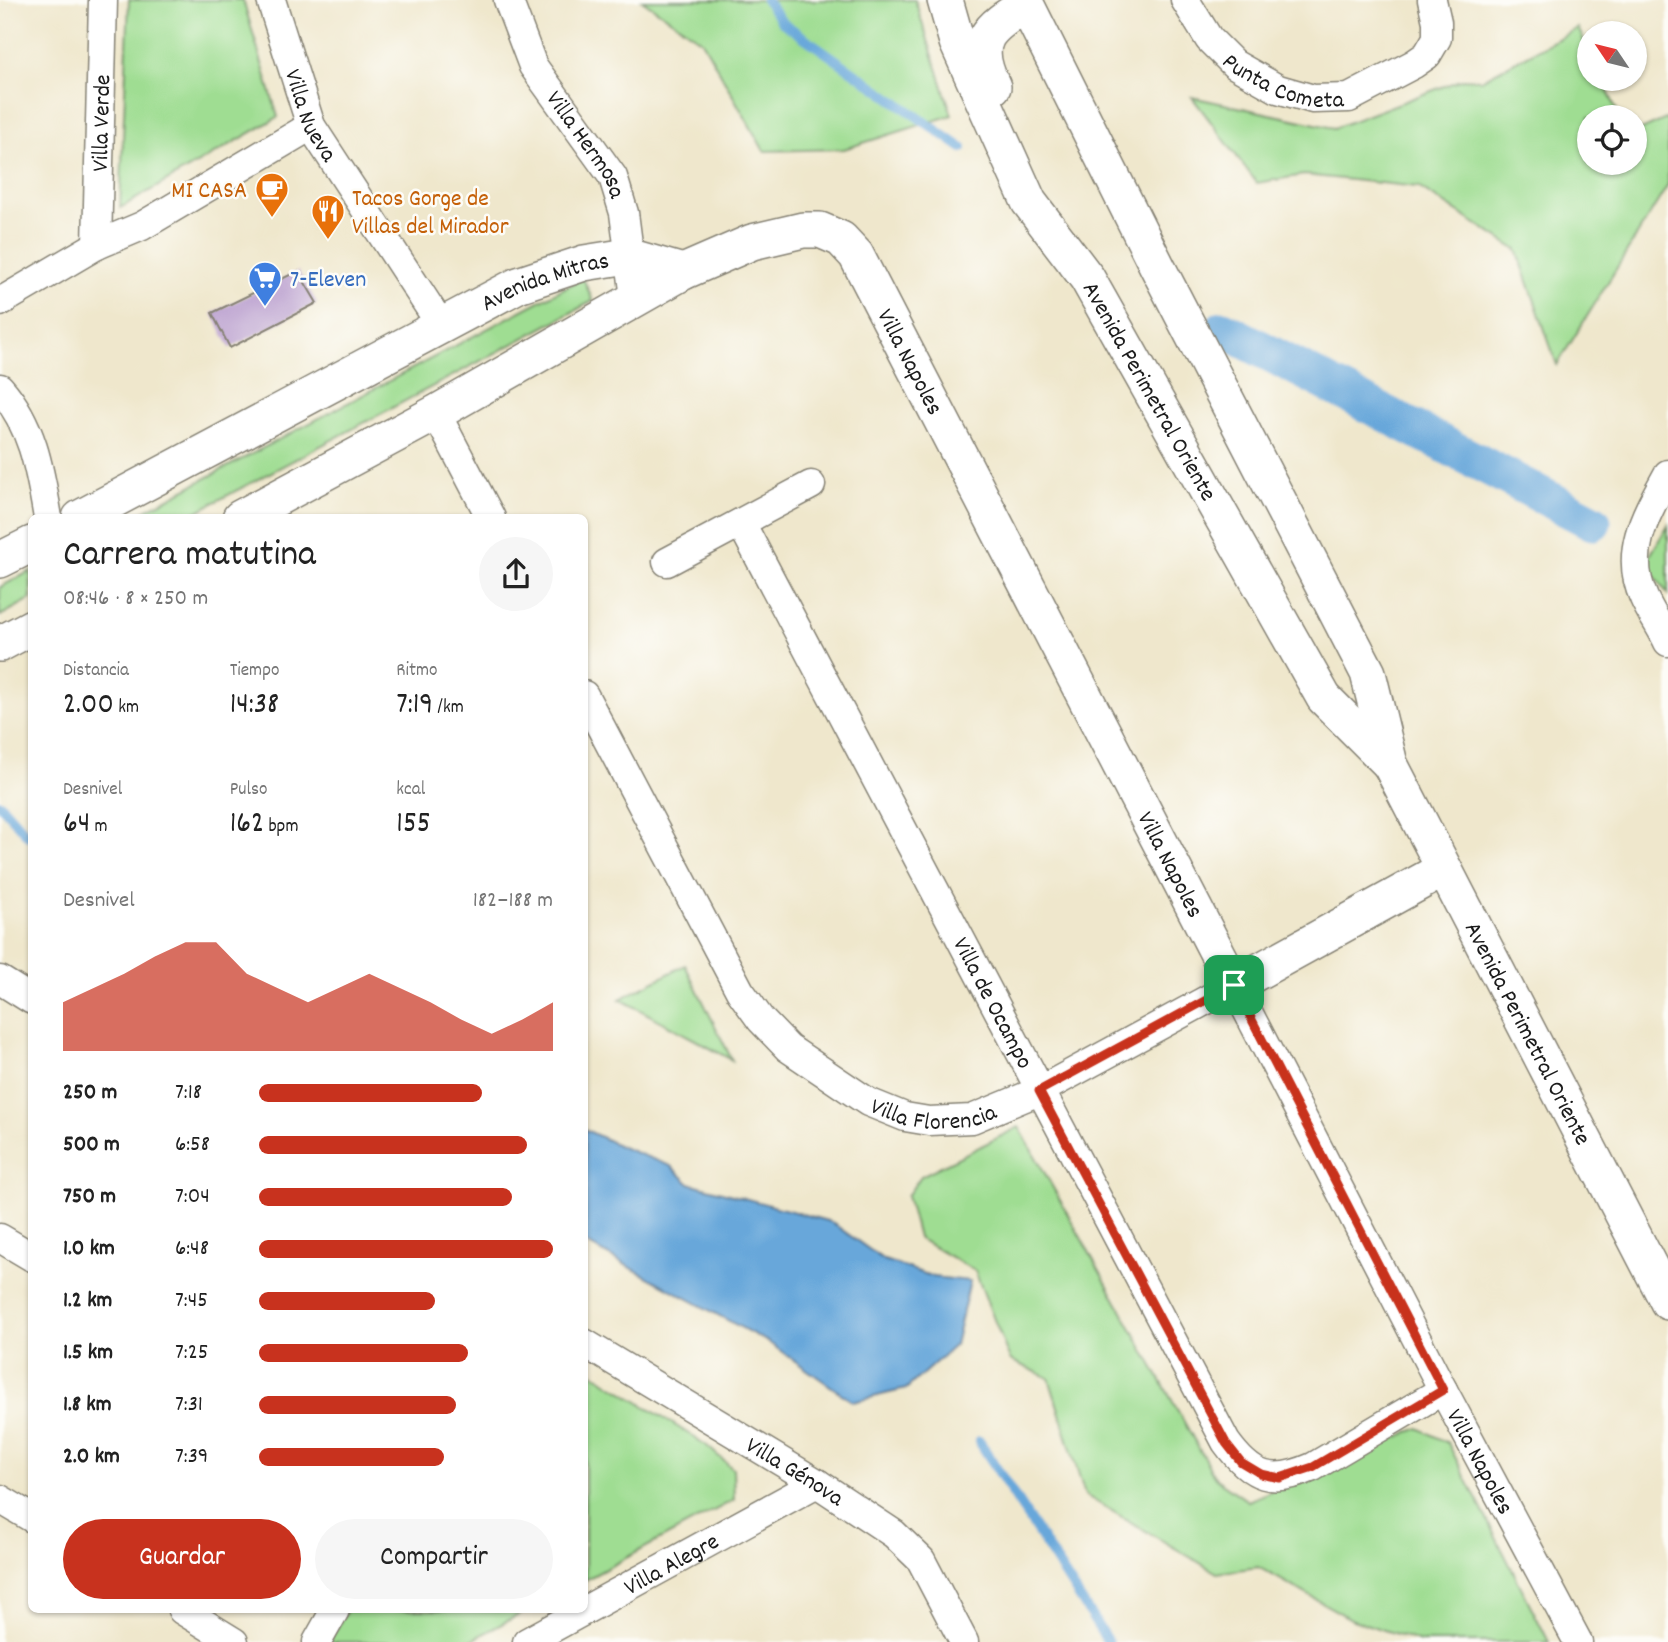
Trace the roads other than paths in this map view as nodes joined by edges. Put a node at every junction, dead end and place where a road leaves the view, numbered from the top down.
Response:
1 (103, 0) edge
2 (271, 0) edge
3 (508, 0) edge
4 (945, 0) edge
5 (1185, 0) edge
6 (1432, 0) edge
7 (1025, 3) edge
8 (311, 126) junction
9 (97, 246) junction
10 (628, 256) junction
11 (682, 272) junction
12 (1087, 278) junction
13 (635, 298) junction
14 (0, 302) edge
15 (441, 325) junction
16 (0, 388) edge
17 (436, 414) junction
18 (1668, 474) edge
19 (811, 485) dead end
20 (47, 514) edge
21 (87, 514) edge
22 (248, 514) edge
23 (489, 514) edge
24 (741, 523) junction
25 (28, 546) edge
26 (0, 560) edge
27 (667, 562) dead end
28 (1664, 626) edge
29 (28, 629) edge
30 (0, 644) edge
31 (588, 703) edge
32 (1390, 764) junction
33 (1444, 869) junction
34 (0, 980) edge
35 (1234, 985) junction
36 (28, 998) edge
37 (1039, 1091) junction
38 (0, 1238) edge
39 (28, 1255) edge
40 (1668, 1302) edge
41 (588, 1345) edge
42 (1443, 1390) junction
43 (817, 1483) junction
44 (0, 1499) edge
45 (28, 1516) edge
46 (588, 1609) edge
47 (187, 1613) edge
48 (333, 1613) edge
49 (580, 1613) edge
50 (234, 1642) edge
51 (317, 1642) edge
52 (527, 1642) edge
53 (964, 1642) edge
54 (1578, 1642) edge

1 - 9 street, Villa Verde
2 - 8 street, Villa Nueva
3 - 10 street, Villa Hermosa
4 - 12 street, Avenida Perimetral Oriente
5 - 6 street, Punta Cometa
7 - 12 street
7 - 32 street, Avenida Perimetral Oriente
8 - 9 street
8 - 15 street, Villa Nueva
9 - 14 street
10 - 11 street, Avenida Mitras
10 - 13 street, Villa Hermosa
10 - 15 street, Avenida Mitras
11 - 13 street, Avenida Mitras
11 - 35 street, Villa Napoles
12 - 32 street, Avenida Perimetral Oriente
13 - 17 street, Avenida Mitras
15 - 21 street, Avenida Mitras
16 - 20 street
17 - 22 street, Avenida Mitras
17 - 23 street
18 - 28 street
19 - 24 street
24 - 27 street
24 - 37 street, Villa de Ocampo
25 - 26 street
29 - 30 street
31 - 37 street, Villa Florencia
32 - 33 street, Avenida Perimetral Oriente
33 - 35 street, Villa Florencia
33 - 40 street, Avenida Perimetral Oriente
34 - 36 street
35 - 37 street, Villa Florencia
35 - 42 street, Villa Napoles
37 - 42 street, Villa de Ocampo
38 - 39 street
41 - 43 street, Villa Génova
42 - 54 street, Villa Napoles
43 - 46 street, Villa Alegre
43 - 53 street, Villa Génova
44 - 45 street
47 - 50 street
48 - 51 street
49 - 52 street, Villa Alegre

